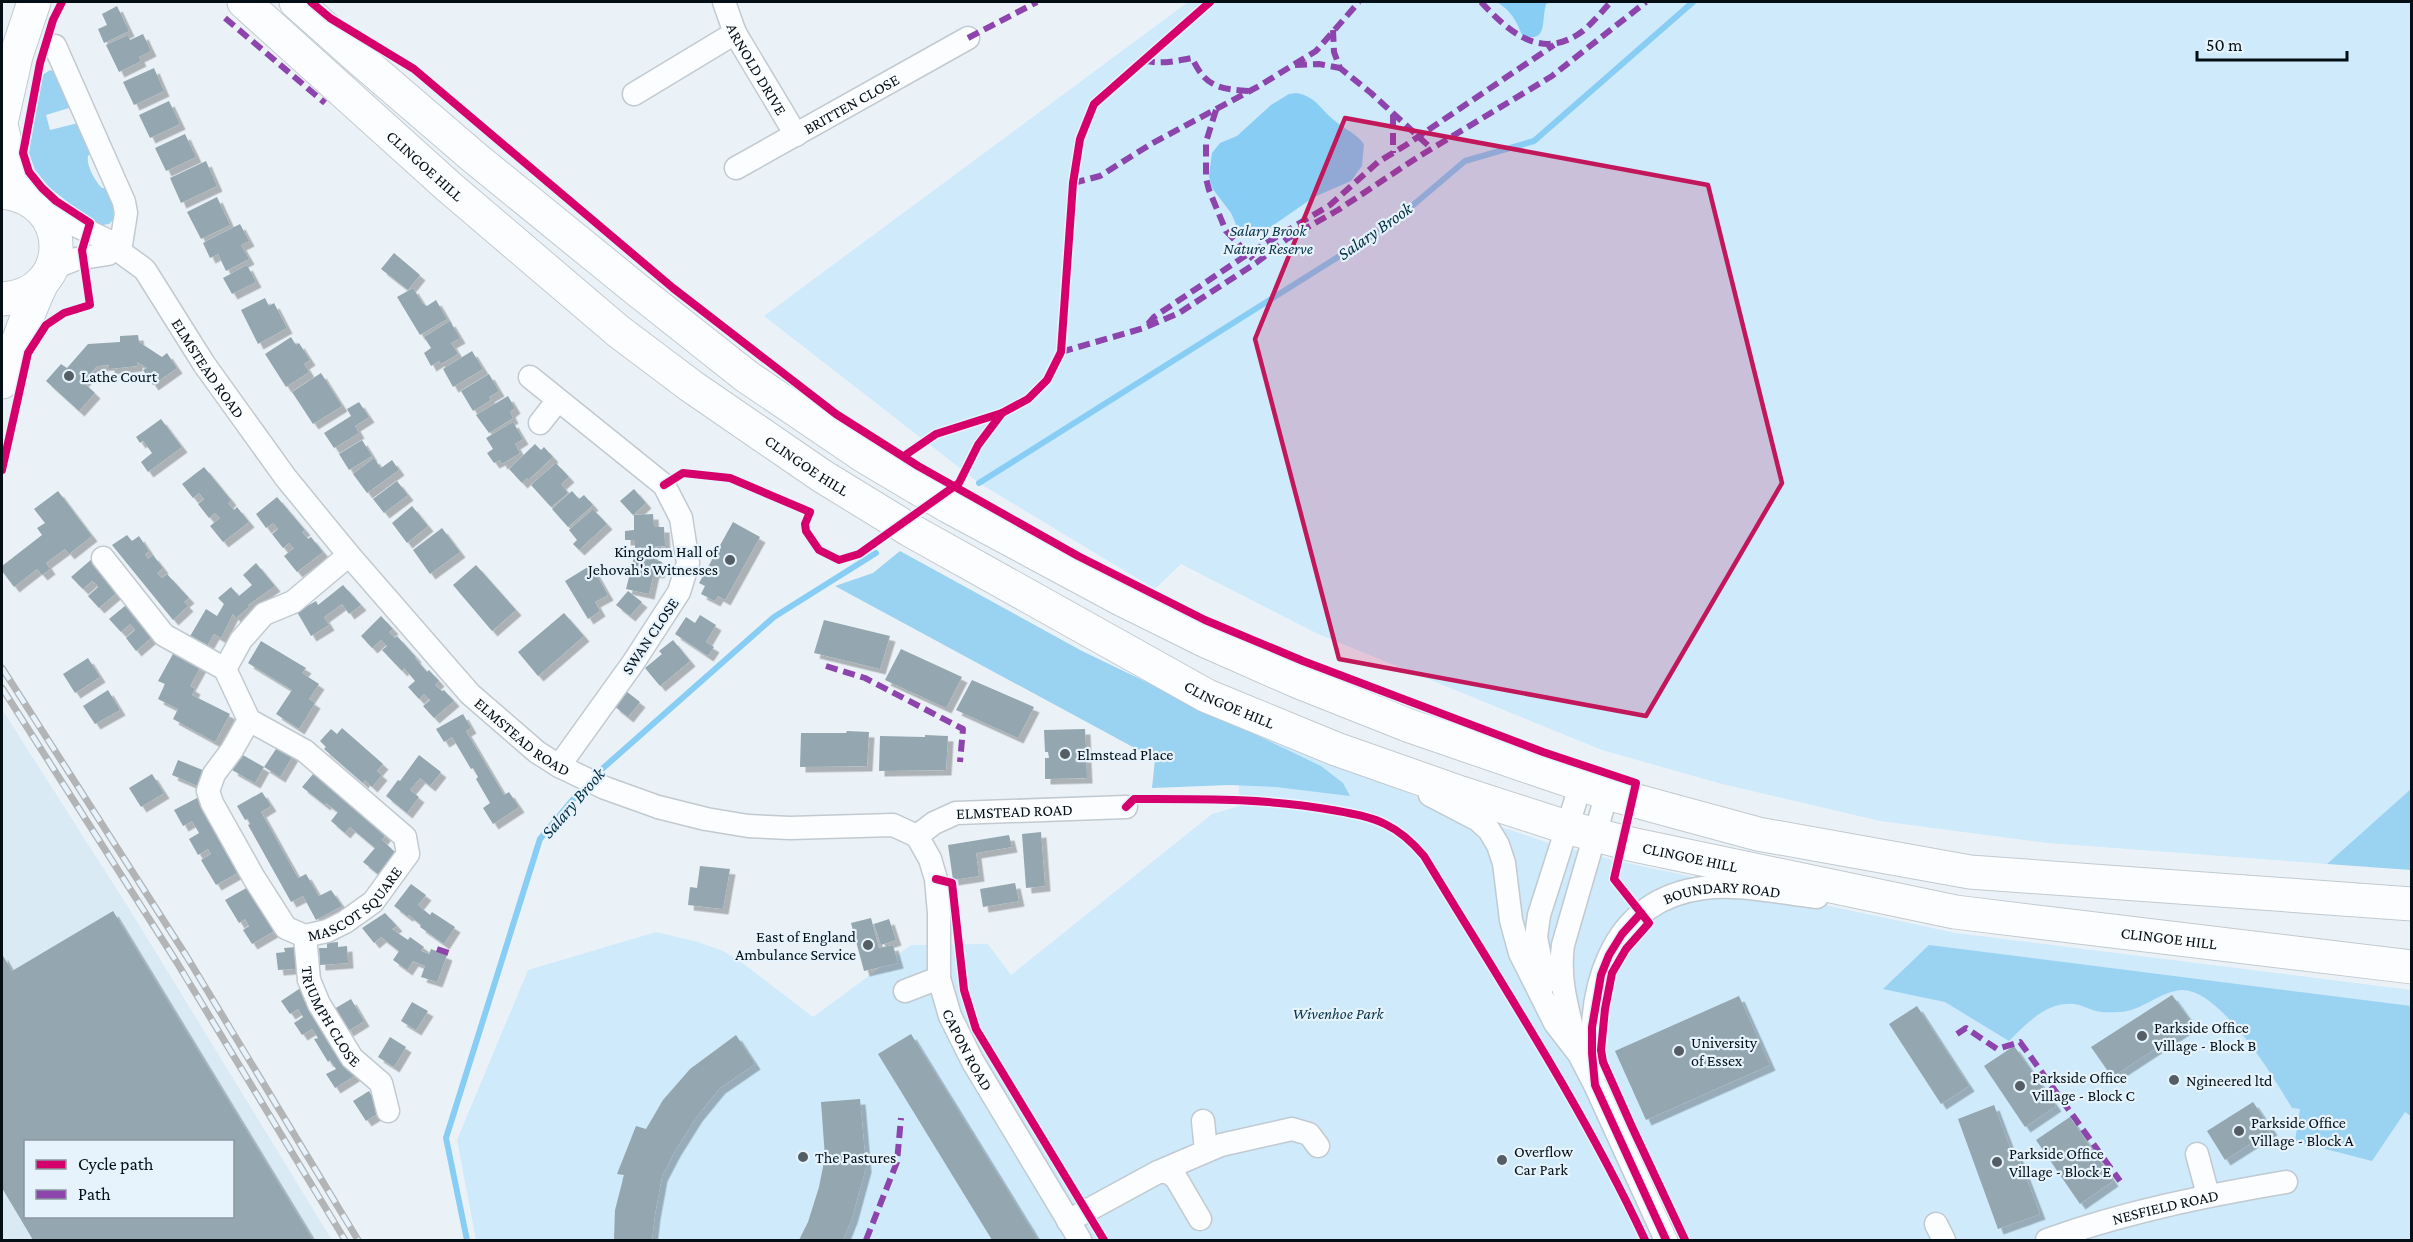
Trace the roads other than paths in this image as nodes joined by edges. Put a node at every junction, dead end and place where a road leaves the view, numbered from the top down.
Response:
1 (34, 2) edge
2 (244, 2) edge
3 (296, 2) edge
4 (724, 2) edge
5 (735, 33) junction
6 (968, 38) dead end
7 (55, 46) dead end
8 (634, 94) dead end
9 (2, 118) edge
10 (2, 129) edge
11 (796, 135) junction
12 (736, 168) dead end
13 (24, 200) edge
14 (118, 250) junction
15 (47, 275) junction
16 (2, 299) edge
17 (530, 377) dead end
18 (2, 382) edge
19 (558, 400) junction
20 (540, 423) dead end
21 (349, 555) junction
22 (103, 558) dead end
23 (225, 669) junction
24 (249, 720) junction
25 (1336, 748) junction
26 (568, 771) junction
27 (1594, 789) junction
28 (1126, 807) dead end
29 (1581, 832) junction
30 (917, 836) junction
31 (2412, 904) edge
32 (1955, 912) junction
33 (305, 936) junction
34 (2412, 967) edge
35 (939, 978) junction
36 (905, 991) dead end
37 (1555, 1023) junction
38 (1579, 1053) junction
39 (1595, 1085) junction
40 (388, 1111) dead end
41 (1203, 1121) dead end
42 (1318, 1146) dead end
43 (1206, 1150) junction
44 (2197, 1154) dead end
45 (1158, 1172) junction
46 (2286, 1182) dead end
47 (2208, 1195) junction
48 (1200, 1219) dead end
49 (1074, 1231) edge
50 (1666, 1240) edge
51 (2047, 1240) edge

1 - 9 main road
2 - 25 main road, CLINGOE HILL
3 - 27 main road
4 - 5 street, ARNOLD DRIVE
5 - 8 street
5 - 11 street, ARNOLD DRIVE
6 - 11 street, BRITTEN CLOSE
7 - 14 street
10 - 13 main road
11 - 12 street, BRITTEN CLOSE
13 - 14 street, ELMSTEAD ROAD
13 - 15 main road
14 - 15 street
14 - 21 street, ELMSTEAD ROAD
15 - 16 main road
15 - 18 main road
17 - 19 street, SWAN CLOSE
19 - 20 street
19 - 26 street, SWAN CLOSE
21 - 23 street
21 - 26 street, ELMSTEAD ROAD
22 - 23 street
23 - 24 street
24 - 33 street, MASCOT SQUARE
24 - 33 street, MASCOT SQUARE
25 - 29 main road, CLINGOE HILL
25 - 37 street, BOUNDARY ROAD
26 - 30 street, ELMSTEAD ROAD
27 - 29 street, BOUNDARY ROAD
27 - 29 street, BOUNDARY ROAD
27 - 31 main road
28 - 30 street, ELMSTEAD ROAD
29 - 32 main road, CLINGOE HILL
29 - 37 street, BOUNDARY ROAD
29 - 38 street, BOUNDARY ROAD
30 - 35 street, CAPON ROAD
32 - 34 main road, CLINGOE HILL
32 - 39 street, BOUNDARY ROAD
33 - 40 street, TRIUMPH CLOSE
35 - 36 street
35 - 49 street, CAPON ROAD
37 - 38 street, BOUNDARY ROAD
38 - 39 street, BOUNDARY ROAD
39 - 50 street, BOUNDARY ROAD
41 - 43 street
42 - 43 street
43 - 45 street
44 - 47 street
45 - 48 street
45 - 49 street
46 - 47 street, NESFIELD ROAD
47 - 51 street, NESFIELD ROAD

